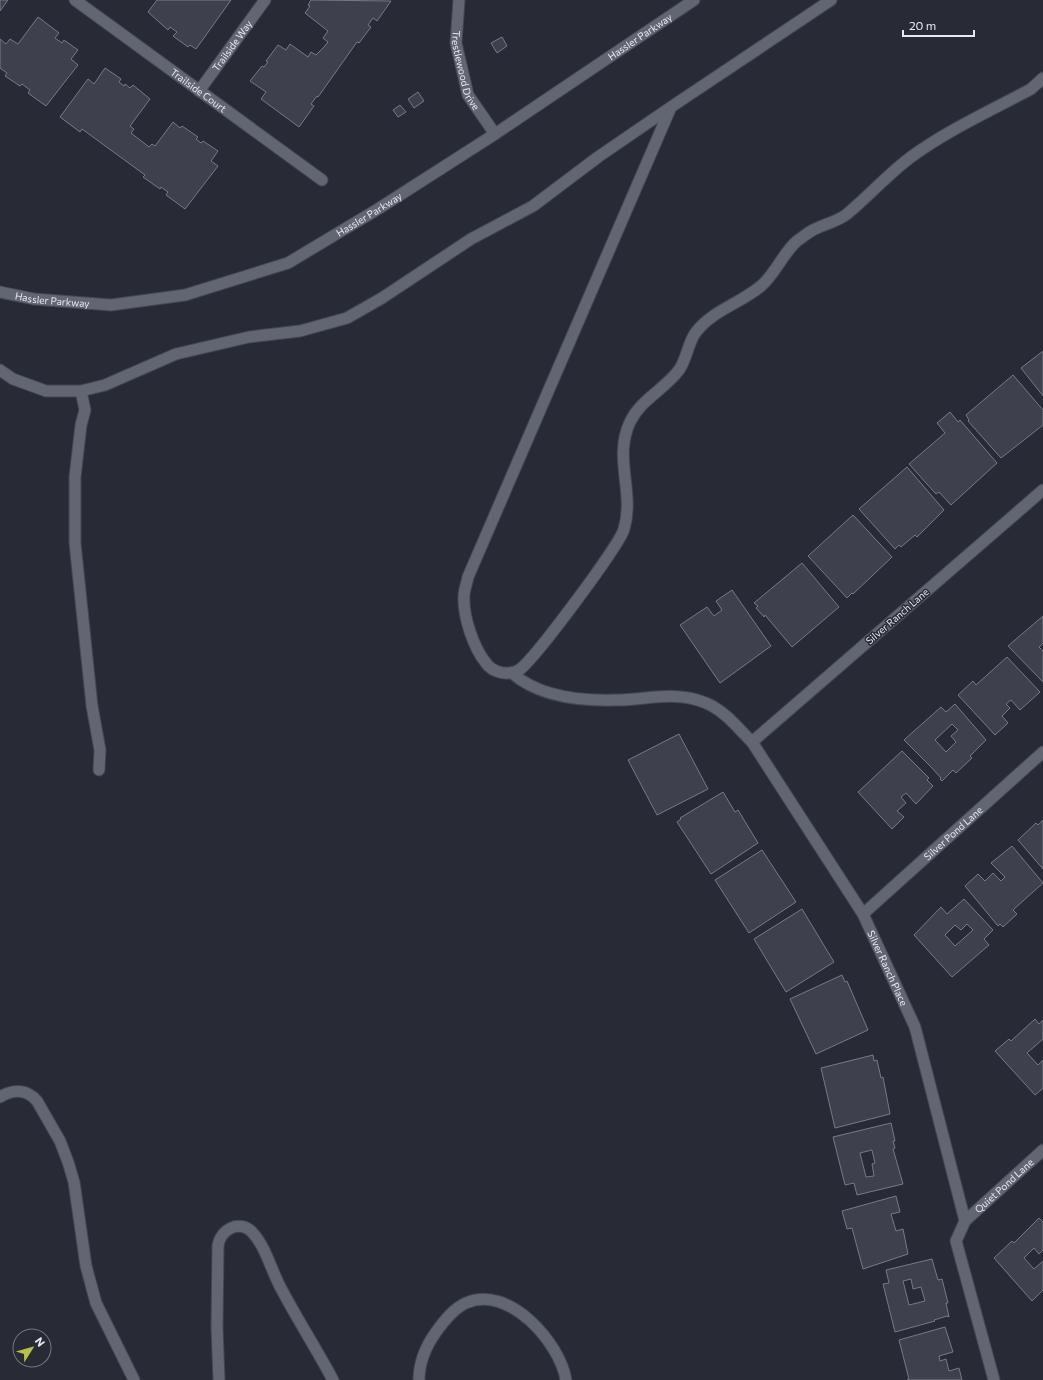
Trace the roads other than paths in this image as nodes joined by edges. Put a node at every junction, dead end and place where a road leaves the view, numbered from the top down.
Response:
1 (75, 0) edge
2 (265, 0) edge
3 (459, 0) edge
4 (694, 0) edge
5 (832, 0) edge
6 (1043, 78) edge
7 (199, 91) junction
8 (671, 107) junction
9 (495, 134) junction
10 (322, 180) dead end
11 (0, 292) edge
12 (0, 370) edge
13 (81, 391) junction
14 (1043, 490) edge
15 (512, 673) junction
16 (752, 742) junction
17 (1043, 752) edge
18 (99, 770) dead end
19 (863, 914) junction
20 (0, 1097) edge
21 (1043, 1150) edge
22 (965, 1221) junction
23 (134, 1380) edge
24 (219, 1380) edge
25 (333, 1380) edge
26 (419, 1380) edge
27 (566, 1380) edge
28 (994, 1380) edge

1 - 7 street, Trailside Court
2 - 7 street, Trailside Way
3 - 9 street, Trestlewood Drive
4 - 9 street, Hassler Parkway
5 - 8 street
6 - 15 street
7 - 10 street, Trailside Court
8 - 13 street
8 - 15 street
9 - 11 street, Hassler Parkway
12 - 13 street
13 - 18 street
14 - 16 street, Silver Ranch Lane
15 - 16 street, Silver Ranch Place
16 - 19 street, Silver Ranch Place
17 - 19 street, Silver Pond Lane
19 - 22 street, Silver Ranch Place
20 - 23 street
21 - 22 street, Quiet Pond Lane
22 - 28 street
24 - 25 street
26 - 27 street

